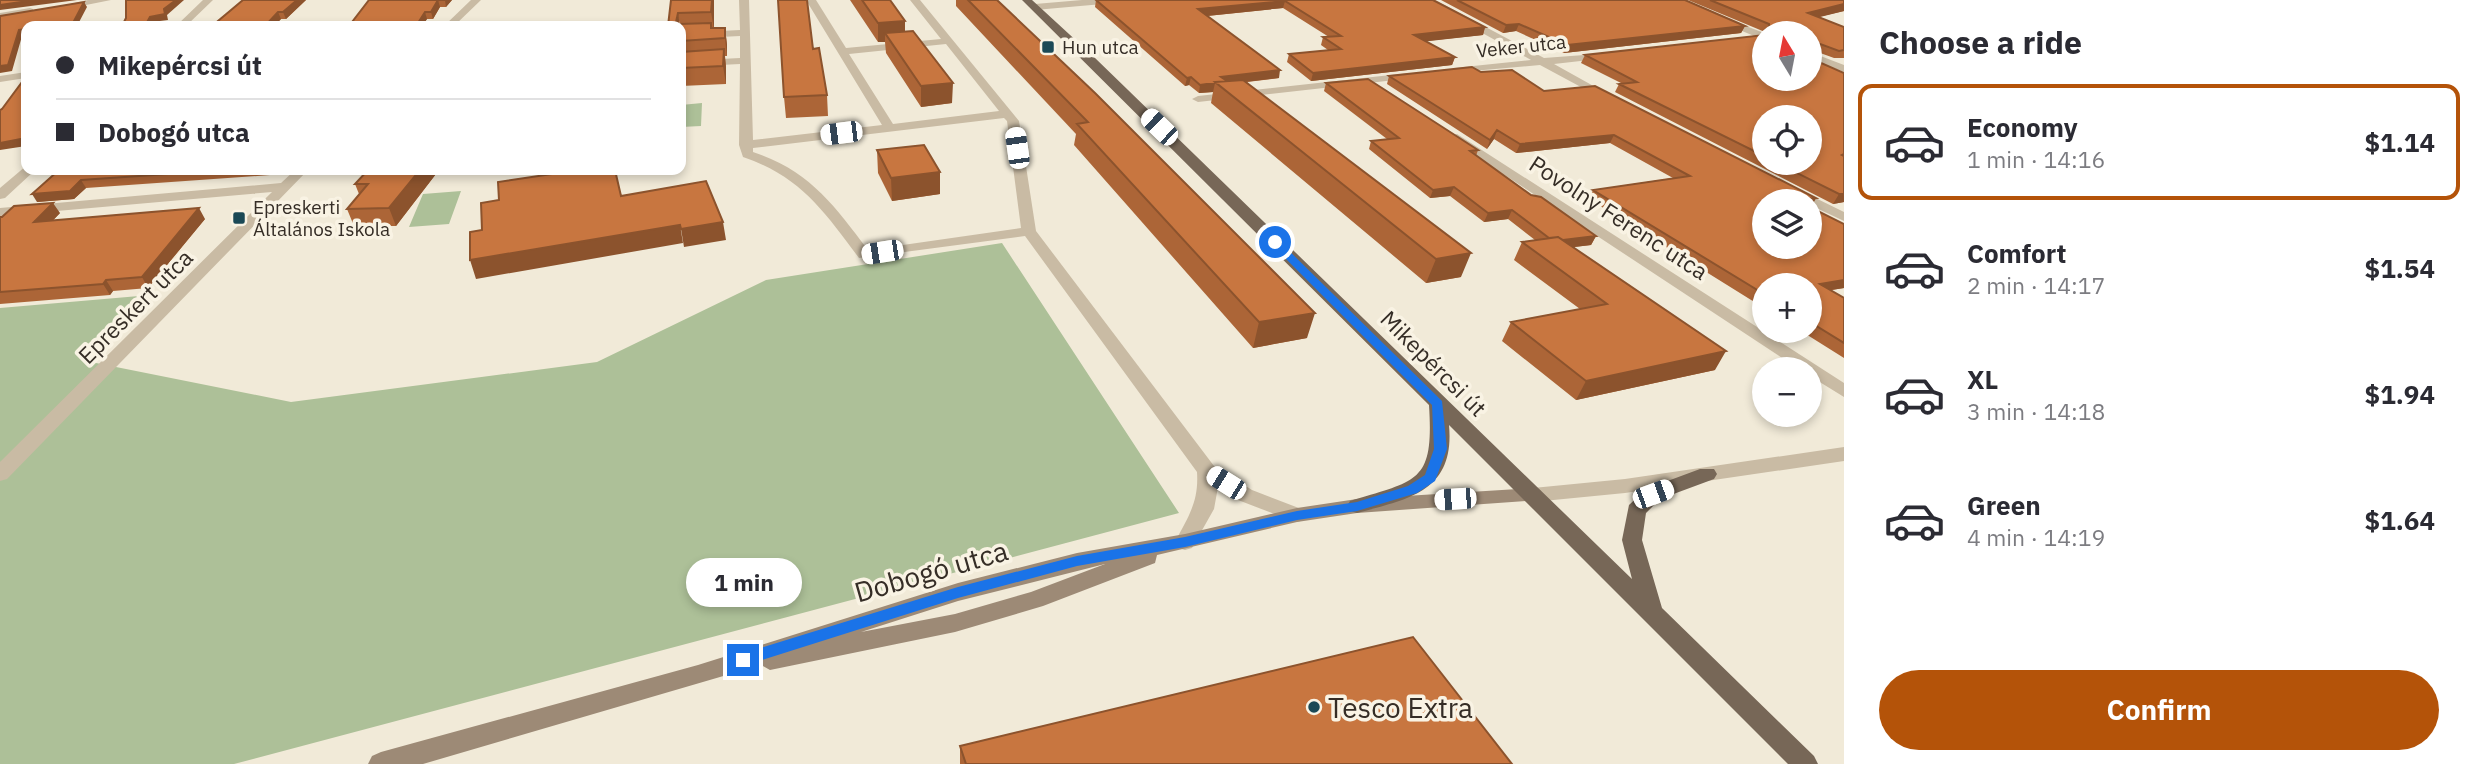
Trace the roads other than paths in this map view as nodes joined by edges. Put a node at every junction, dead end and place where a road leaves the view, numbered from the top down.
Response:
1 (106, 0) edge
2 (208, 0) edge
3 (475, 0) edge
4 (744, 0) edge
5 (811, 0) edge
6 (915, 0) edge
7 (1114, 0) edge
8 (1428, 0) edge
9 (1031, 4) edge
10 (53, 8) edge
11 (40, 10) edge
12 (0, 16) edge
13 (1713, 16) edge
14 (186, 21) edge
15 (454, 21) edge
16 (1752, 32) edge
17 (744, 33) junction
18 (686, 36) edge
19 (1752, 38) edge
20 (1736, 40) edge
21 (948, 41) junction
22 (845, 51) junction
23 (1626, 52) edge
24 (1822, 60) edge
25 (745, 61) junction
26 (1543, 62) junction
27 (686, 64) edge
28 (1844, 69) edge
29 (1436, 73) edge
30 (1423, 75) edge
31 (21, 76) edge
32 (0, 79) edge
33 (1369, 81) junction
34 (1392, 96) edge
35 (1199, 99) edge
36 (1626, 106) edge
37 (1007, 114) junction
38 (889, 127) junction
39 (1450, 133) edge
40 (745, 145) junction
41 (22, 175) edge
42 (297, 175) edge
43 (1783, 186) edge
44 (284, 187) junction
45 (0, 195) edge
46 (0, 212) edge
47 (1844, 217) edge
48 (1029, 231) junction
49 (1844, 391) edge
50 (1438, 404) junction
51 (1844, 454) edge
52 (1207, 471) junction
53 (0, 474) edge
54 (1707, 474) junction
55 (1533, 495) junction
56 (1357, 506) junction
57 (1297, 516) junction
58 (1185, 542) junction
59 (1654, 615) junction
60 (381, 764) edge
61 (1805, 764) edge

1 - 10 street
2 - 14 street
3 - 15 street
4 - 17 street
5 - 22 street
6 - 21 street
7 - 9 street
8 - 26 street
9 - 50 main road, Mikepércsi út
11 - 12 street
13 - 16 street
17 - 18 street
17 - 25 street
19 - 20 street
21 - 22 street
21 - 37 street
22 - 38 street
23 - 26 street, Veker utca
24 - 28 street
25 - 27 street
25 - 40 street
26 - 29 street, Veker utca
26 - 36 street
30 - 33 street
31 - 32 street
33 - 34 street
33 - 35 street
37 - 38 street
37 - 48 street
38 - 40 street
39 - 49 street, Povolny Ferenc utca
40 - 48 street
41 - 45 street
42 - 44 street, Epreskert utca
43 - 47 street
44 - 46 street
44 - 53 street, Epreskert utca
48 - 52 street
50 - 55 main road, Mikepércsi út
50 - 56 main road
51 - 54 street
52 - 57 street
52 - 58 street
54 - 55 street
54 - 59 main road
55 - 56 street, Dobogó utca
55 - 59 main road, Mikepércsi út
56 - 57 street, Dobogó utca
57 - 58 street, Dobogó utca
58 - 60 street, Dobogó utca
59 - 61 main road, Mikepércsi út

